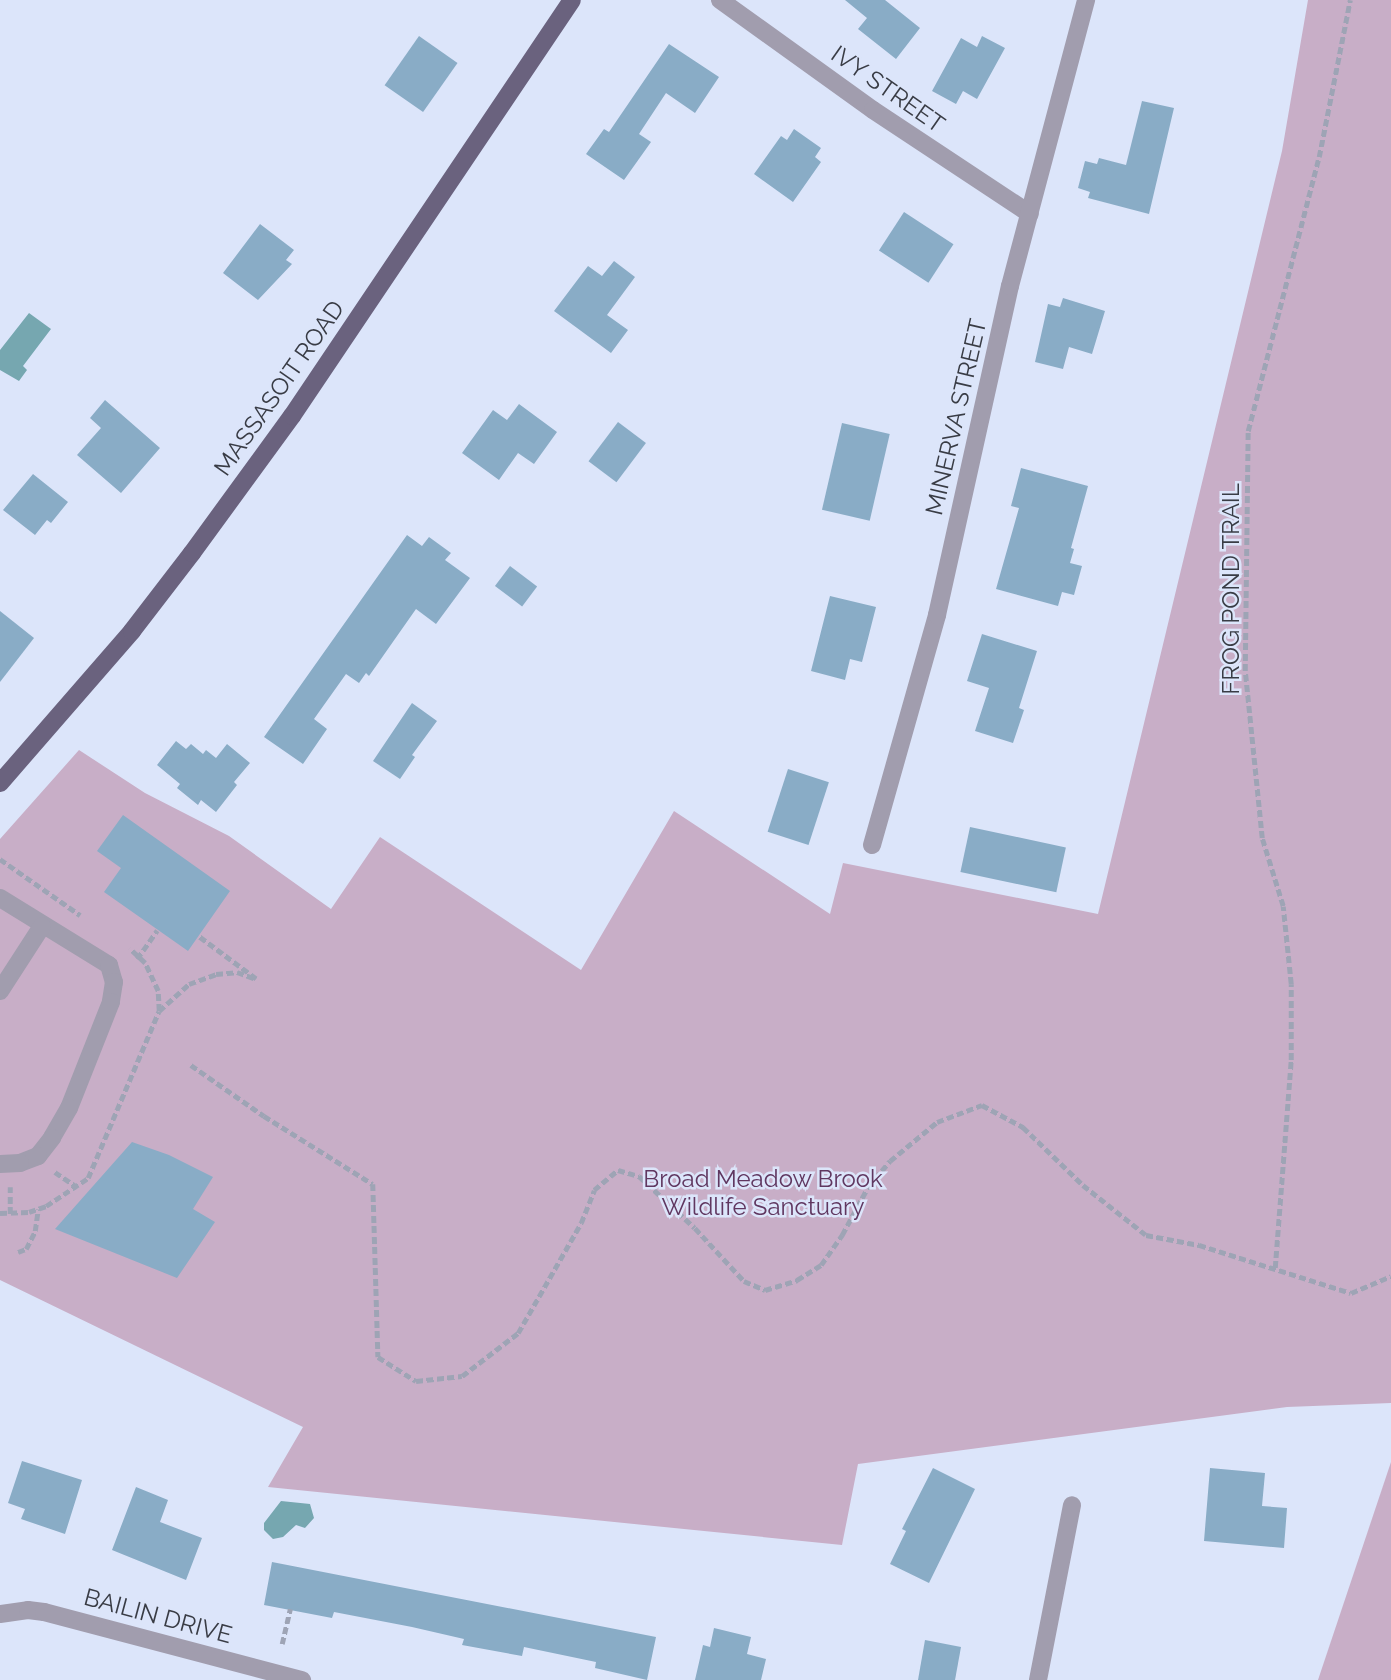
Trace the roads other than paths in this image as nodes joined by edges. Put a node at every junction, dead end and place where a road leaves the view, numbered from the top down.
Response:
1 (572, 0) edge
2 (720, 0) edge
3 (1086, 0) edge
4 (1030, 214) junction
5 (0, 783) edge
6 (872, 845) dead end
7 (0, 898) edge
8 (42, 926) junction
9 (0, 991) edge
10 (0, 1164) edge
11 (1072, 1505) dead end
12 (0, 1614) edge
13 (302, 1680) edge
14 (1038, 1680) edge

1 - 5 main road, MASSASOIT ROAD
2 - 4 street, IVY STREET
3 - 4 street, MINERVA STREET
4 - 6 street, MINERVA STREET
7 - 8 street
8 - 9 street
8 - 10 street
11 - 14 street
12 - 13 street, BAILIN DRIVE

